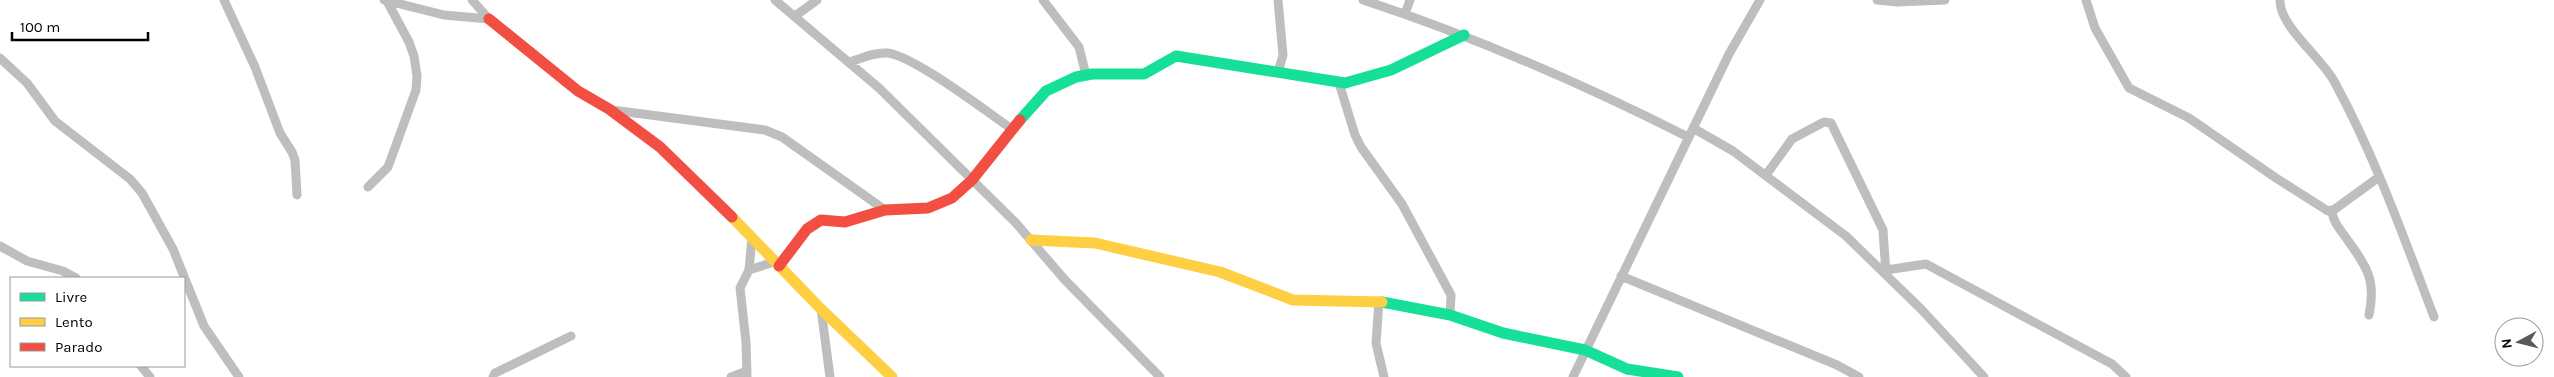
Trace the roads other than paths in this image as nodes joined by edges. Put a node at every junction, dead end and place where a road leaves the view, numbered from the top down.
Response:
1 (224, 0) edge
2 (472, 0) edge
3 (775, 0) edge
4 (816, 0) edge
5 (1043, 0) edge
6 (1278, 0) edge
7 (1363, 0) edge
8 (1410, 0) edge
9 (1760, 0) edge
10 (1877, 0) edge
11 (1945, 0) edge
12 (2086, 0) edge
13 (2280, 0) edge
14 (385, 1) edge
15 (1405, 14) junction
16 (795, 16) junction
17 (489, 19) junction
18 (1464, 35) junction
19 (0, 58) edge
20 (850, 62) junction
21 (1278, 72) junction
22 (1086, 75) junction
23 (1339, 83) junction
24 (609, 110) junction
25 (1693, 128) junction
26 (1012, 129) junction
27 (1688, 137) junction
28 (1766, 175) junction
29 (2379, 177) junction
30 (972, 180) junction
31 (368, 187) dead end
32 (296, 195) dead end
33 (885, 210) junction
34 (2332, 211) junction
35 (752, 238) junction
36 (1031, 240) junction
37 (0, 246) edge
38 (776, 264) junction
39 (749, 270) junction
40 (1886, 272) junction
41 (1621, 276) junction
42 (74, 277) edge
43 (184, 277) edge
44 (185, 279) edge
45 (1379, 301) junction
46 (821, 309) junction
47 (1450, 315) junction
48 (2369, 315) dead end
49 (2434, 317) dead end
50 (571, 336) dead end
51 (1585, 350) junction
52 (142, 367) edge
53 (747, 374) edge
54 (150, 377) edge
55 (239, 377) edge
56 (493, 377) edge
57 (731, 377) edge
58 (830, 377) edge
59 (892, 377) edge
60 (1160, 377) edge
61 (1384, 377) edge
62 (1573, 377) edge
63 (1678, 377) edge
64 (1859, 377) edge
65 (1984, 377) edge
66 (2126, 377) edge

1 - 32 street
2 - 17 street
3 - 16 street
4 - 16 street
5 - 22 street
6 - 21 street
7 - 15 street
8 - 15 street
9 - 25 street
10 - 11 street
12 - 34 street
13 - 29 street
14 - 17 street
14 - 31 street
15 - 18 street
16 - 20 street
17 - 24 street
18 - 23 street
18 - 27 street
19 - 43 street
20 - 26 street
20 - 30 street
21 - 22 street
21 - 23 street
22 - 26 street
23 - 47 street
24 - 33 street
24 - 35 street
25 - 27 street
25 - 28 street
26 - 30 street
27 - 41 street
28 - 40 street
28 - 40 street
29 - 34 street
29 - 49 street
30 - 33 street
30 - 36 street
33 - 38 street
34 - 48 street
35 - 38 street
35 - 39 street
36 - 45 street
36 - 60 street
37 - 42 street
38 - 39 street
38 - 46 street
39 - 53 street
40 - 65 street
40 - 66 street
41 - 51 street
41 - 64 street
44 - 55 street
45 - 47 street
45 - 61 street
46 - 58 street
46 - 59 street
47 - 51 street
50 - 56 street
51 - 62 street
51 - 63 street
52 - 54 street
53 - 57 street

